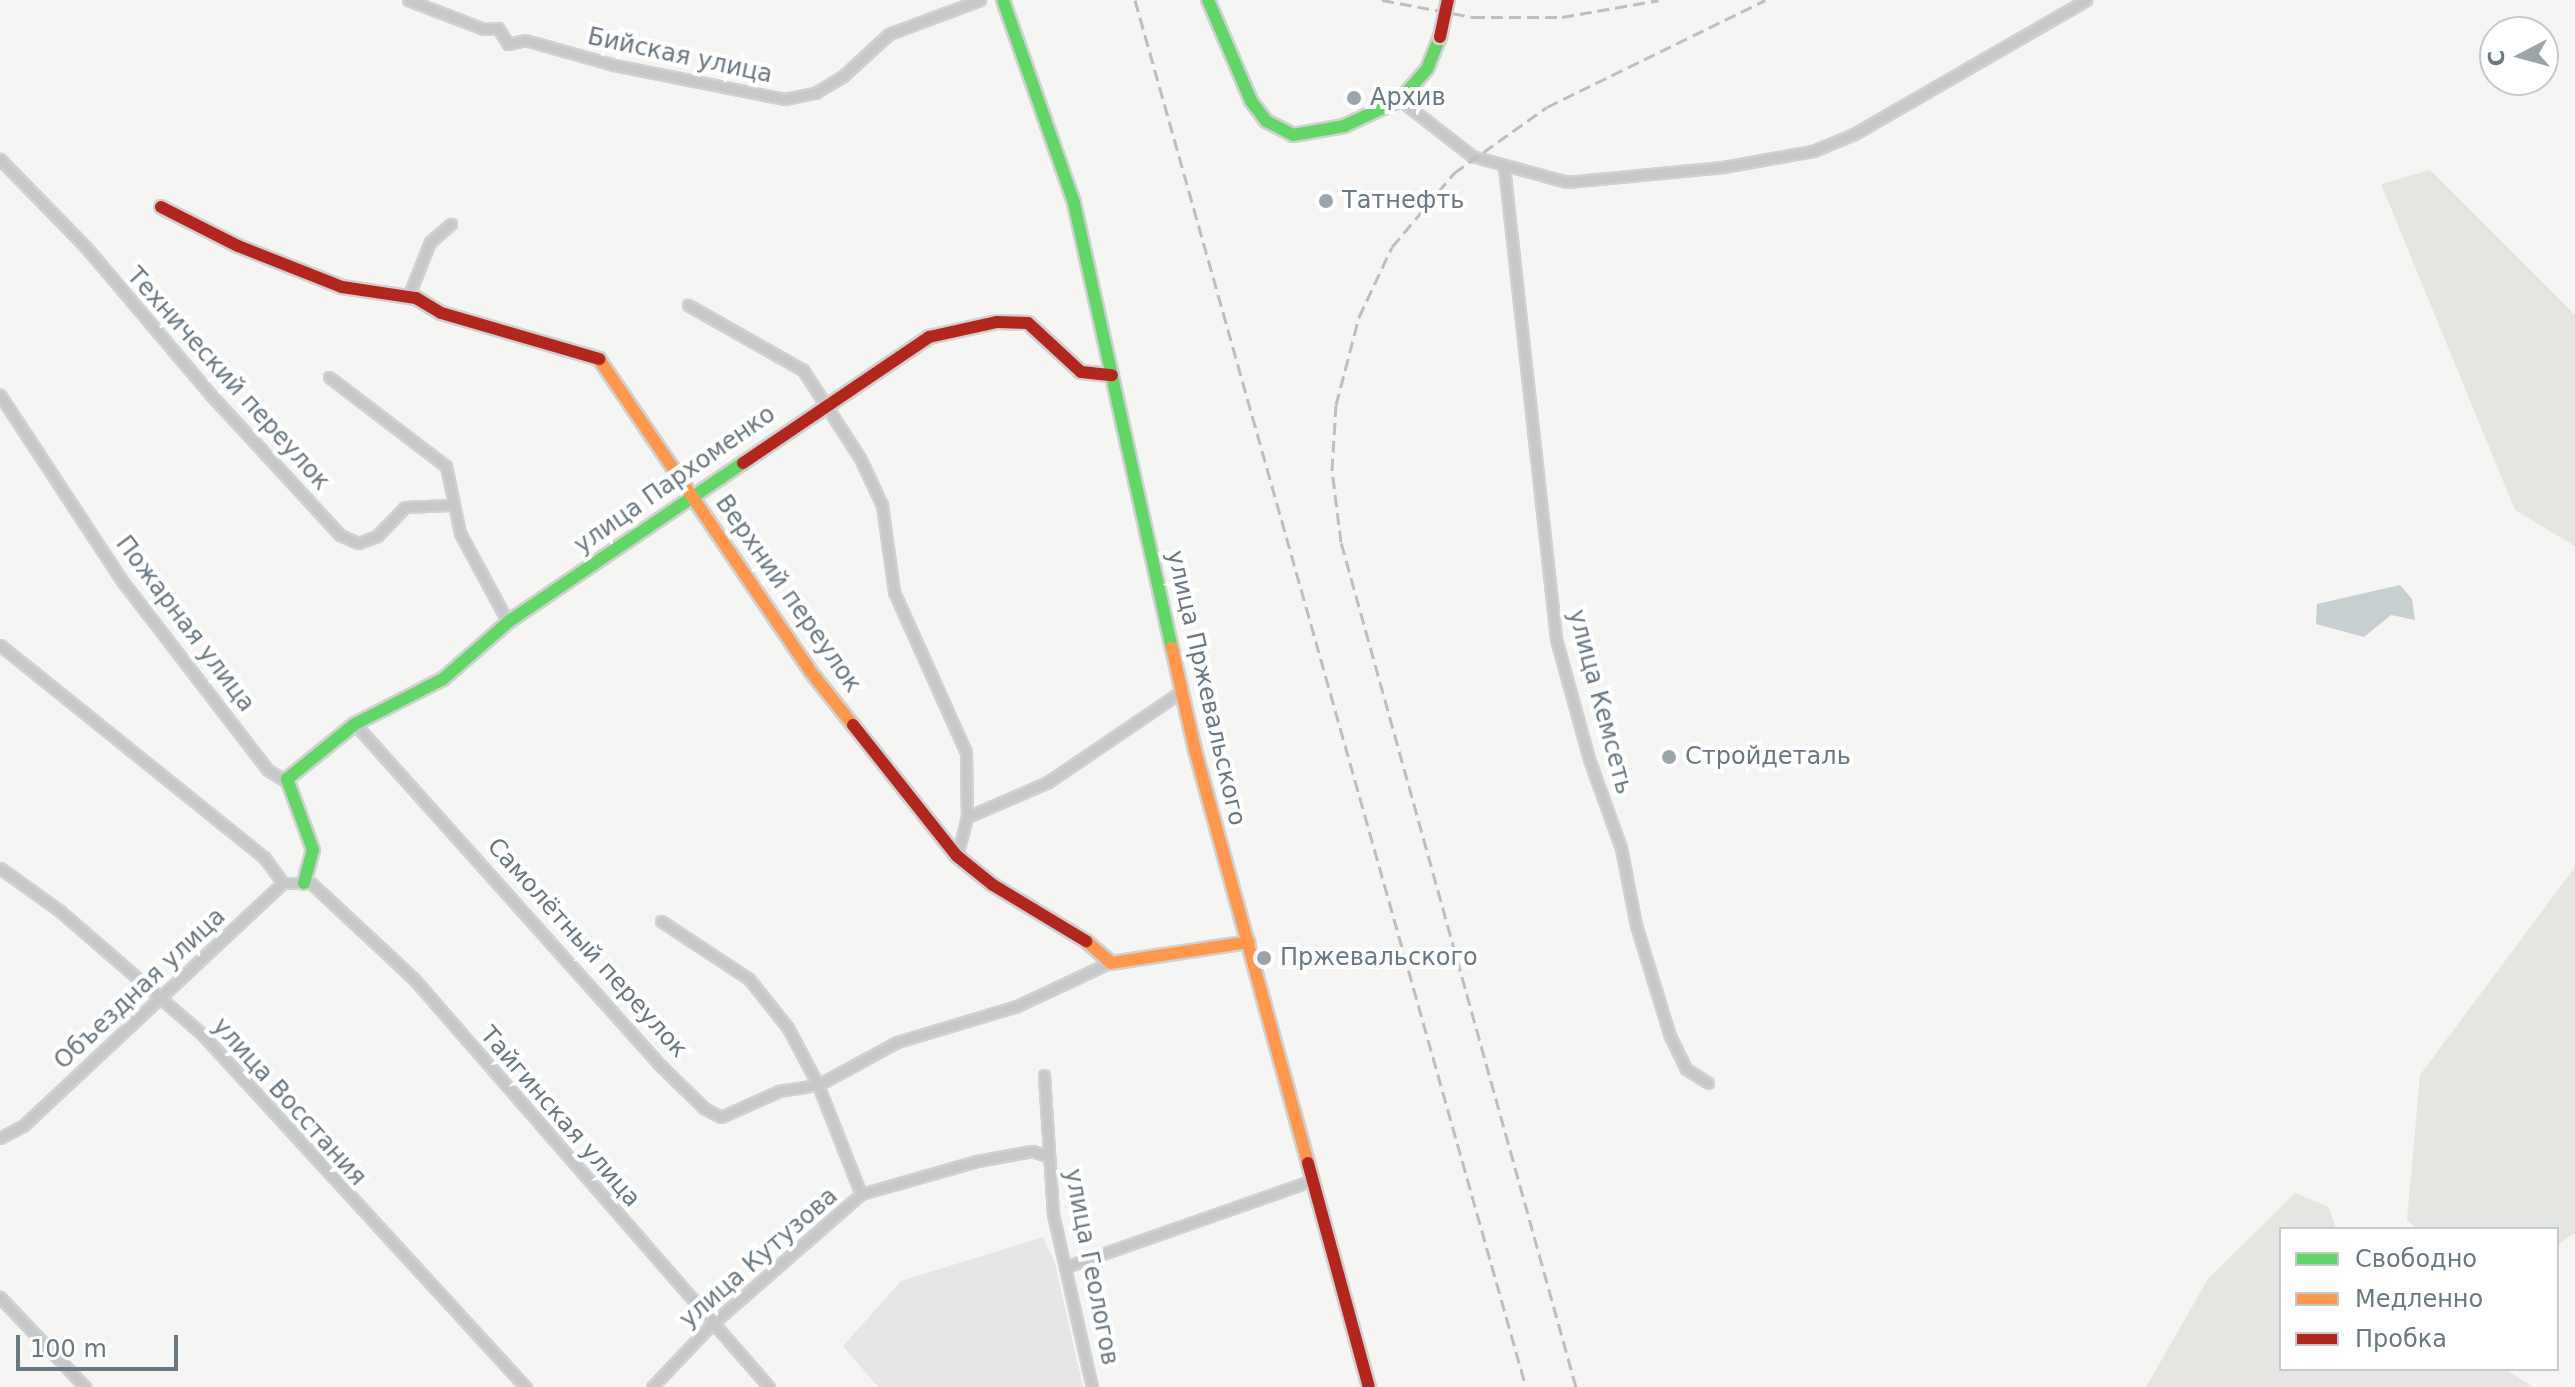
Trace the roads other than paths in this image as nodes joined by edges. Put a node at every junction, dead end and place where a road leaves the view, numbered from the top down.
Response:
1 (408, 0) edge
2 (980, 0) edge
3 (1003, 0) edge
4 (1208, 0) edge
5 (1448, 0) edge
6 (2086, 0) edge
7 (1400, 100) junction
8 (0, 159) edge
9 (1504, 167) junction
10 (161, 207) dead end
11 (451, 224) dead end
12 (408, 297) junction
13 (688, 305) dead end
14 (1112, 375) junction
15 (329, 377) dead end
16 (0, 395) edge
17 (824, 405) junction
18 (692, 495) junction
19 (450, 505) junction
20 (508, 622) junction
21 (0, 645) edge
22 (1182, 691) junction
23 (355, 724) junction
24 (287, 782) junction
25 (967, 817) junction
26 (957, 856) junction
27 (0, 868) edge
28 (283, 883) junction
29 (308, 883) junction
30 (661, 921) dead end
31 (1248, 942) junction
32 (1111, 963) junction
33 (160, 997) junction
34 (1044, 1075) dead end
35 (1708, 1083) dead end
36 (818, 1085) junction
37 (0, 1138) edge
38 (1047, 1156) junction
39 (1313, 1180) junction
40 (861, 1194) junction
41 (1068, 1266) junction
42 (0, 1297) edge
43 (712, 1324) junction
44 (85, 1387) edge
45 (526, 1387) edge
46 (652, 1387) edge
47 (769, 1387) edge
48 (1092, 1387) edge
49 (1369, 1387) edge

1 - 2 street, Бийская улица
3 - 14 street, улица Пржевальского
4 - 7 street
5 - 7 street, bridge
6 - 9 street
7 - 9 street
8 - 19 street, Технический переулок
9 - 35 street, улица Кемсеть
10 - 12 street, Верхний переулок
11 - 12 street
12 - 18 street, Верхний переулок
13 - 17 street
14 - 17 street, улица Пархоменко
14 - 22 street, улица Пржевальского
15 - 19 street
16 - 24 street, Пожарная улица
17 - 18 street, улица Пархоменко
17 - 25 street
18 - 20 street, улица Пархоменко
18 - 26 street, Верхний переулок
19 - 20 street
20 - 23 street, улица Пархоменко
21 - 28 street
22 - 25 street
22 - 31 street, улица Пржевальского
23 - 24 street, улица Пархоменко
23 - 36 street, Самолётный переулок
24 - 29 street, Пожарная улица
25 - 26 street
26 - 32 street
27 - 33 street, улица Восстания
28 - 29 street
28 - 33 street, Объездная улица
29 - 43 street, Тайгинская улица
30 - 36 street
31 - 32 street, Самолётный переулок
31 - 39 street, улица Пржевальского
32 - 36 street, Самолётный переулок
33 - 37 street, Объездная улица
33 - 45 street, улица Восстания
34 - 38 street, улица Геологов
36 - 40 street
38 - 40 street, улица Кутузова
38 - 41 street, улица Геологов
39 - 41 street
39 - 49 street, улица Пржевальского
40 - 43 street, улица Кутузова
41 - 48 street, улица Геологов
42 - 44 street
43 - 46 street, улица Кутузова
43 - 47 street, Тайгинская улица

